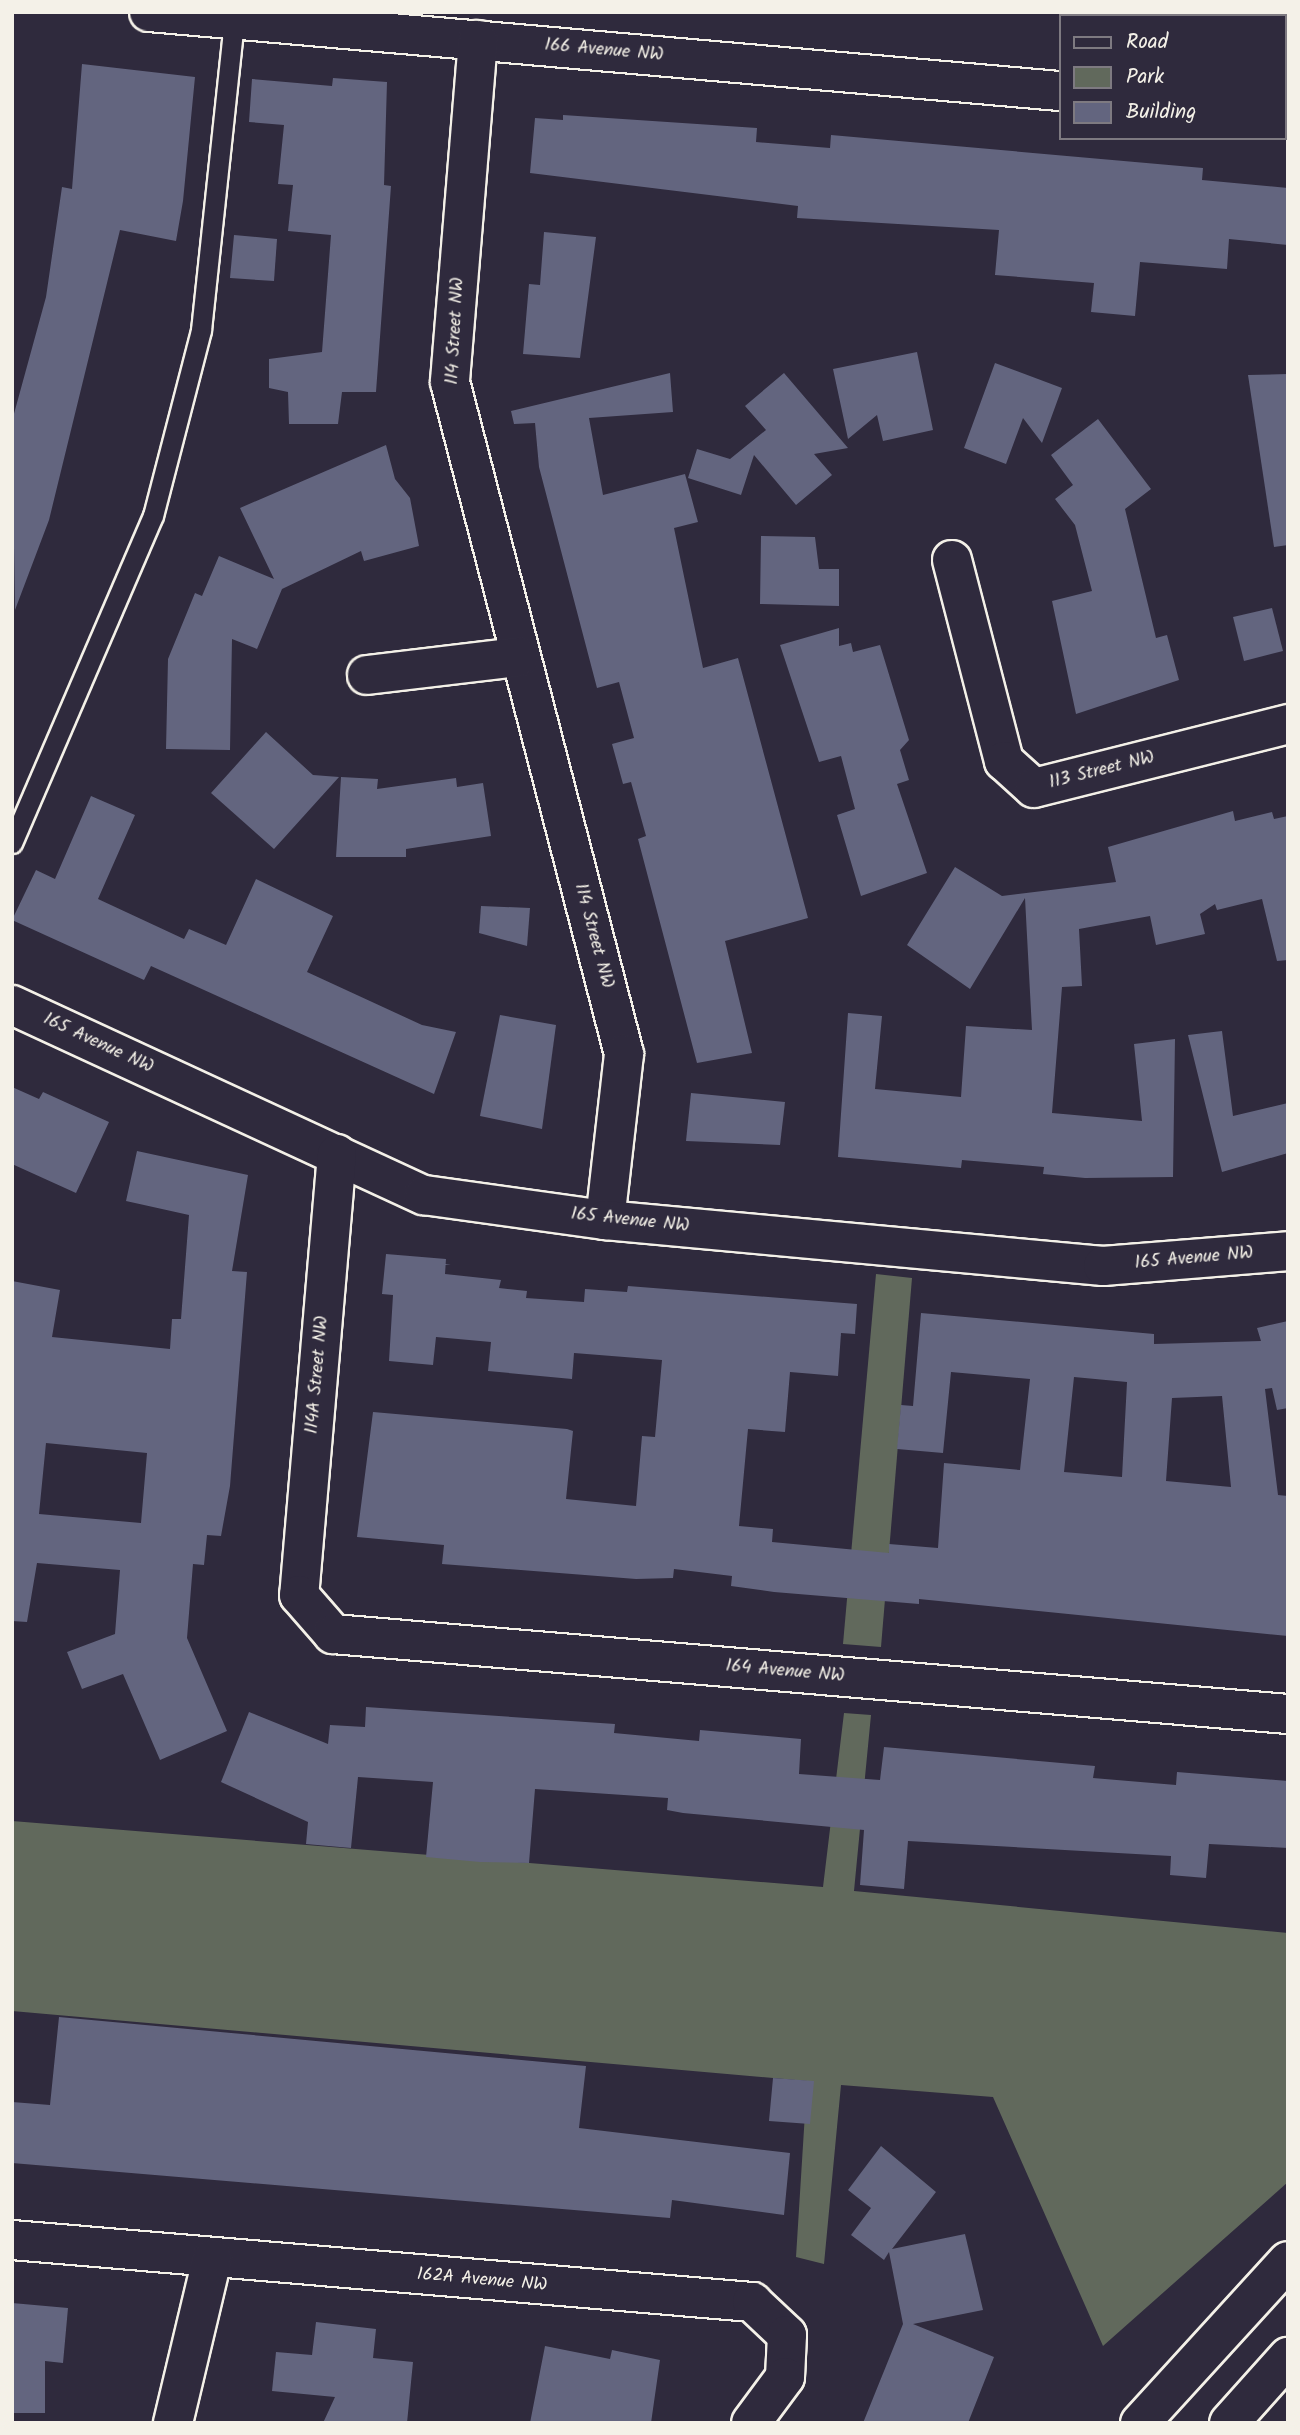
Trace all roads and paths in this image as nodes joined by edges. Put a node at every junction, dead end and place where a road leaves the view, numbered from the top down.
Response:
1 (149, 12) edge
2 (234, 19) junction
3 (478, 40) junction
4 (1058, 91) edge
5 (952, 560) dead end
6 (519, 657) junction
7 (367, 675) dead end
8 (1288, 724) edge
9 (12, 843) edge
10 (12, 1005) edge
11 (337, 1154) junction
12 (605, 1220) junction
13 (1288, 1251) edge
14 (299, 1595) joint
15 (1288, 1714) edge
16 (12, 2240) edge
17 (212, 2259) junction
18 (1288, 2261) edge
19 (1288, 2357) edge
20 (173, 2423) edge
21 (751, 2423) edge
22 (1140, 2423) edge
23 (1229, 2423) edge

1 - 2 street, 166 Avenue NW
2 - 3 street, 166 Avenue NW
2 - 9 lane
3 - 4 street, 166 Avenue NW
3 - 6 street, 114 Street NW
5 - 8 street, 113 Street NW
6 - 7 street
6 - 12 street, 114 Street NW
10 - 11 street, 165 Avenue NW
11 - 12 street, 165 Avenue NW
11 - 14 street, 114A Street NW
12 - 13 street, 165 Avenue NW
14 - 15 street, 164 Avenue NW
16 - 17 street, 162A Avenue NW
17 - 20 street
17 - 21 street, 162A Avenue NW
18 - 22 street
19 - 23 street

